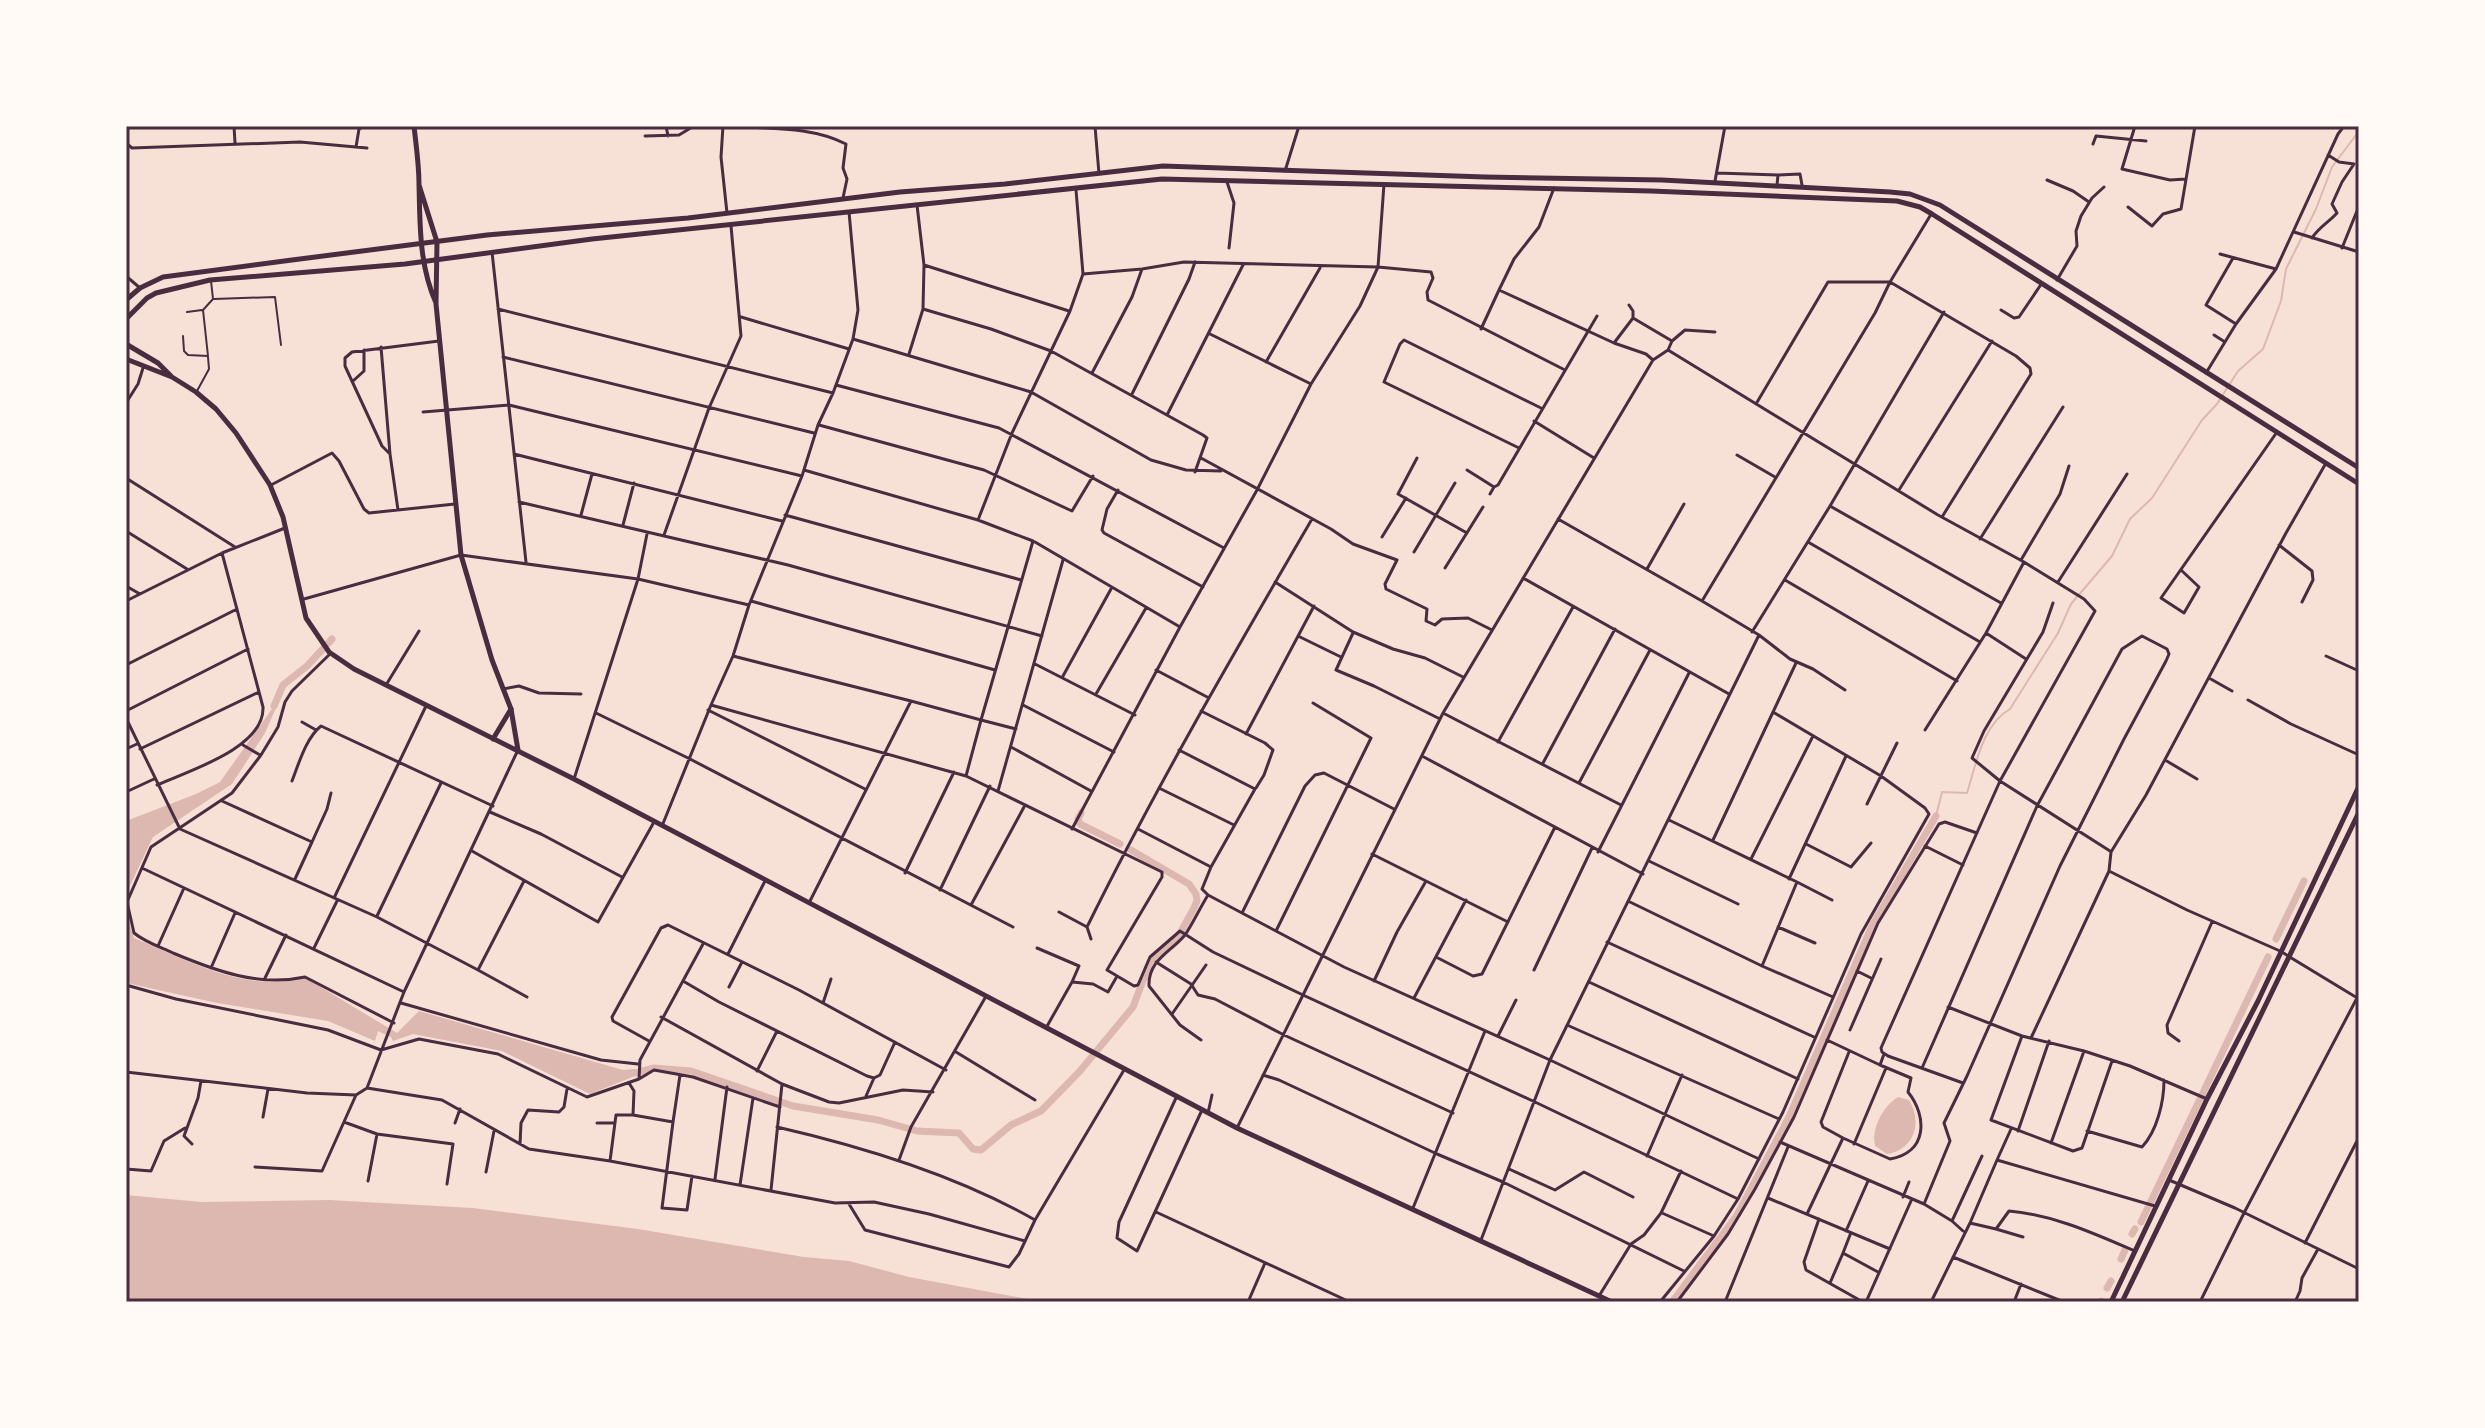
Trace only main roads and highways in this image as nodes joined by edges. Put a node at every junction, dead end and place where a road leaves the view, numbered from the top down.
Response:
1 (414, 126) edge
2 (1620, 178) junction
3 (419, 185) junction
4 (1620, 190) junction
5 (885, 194) junction
6 (887, 208) junction
7 (437, 242) junction
8 (422, 244) junction
9 (438, 258) junction
10 (424, 261) junction
11 (2075, 290) junction
12 (127, 296) edge
13 (2069, 300) junction
14 (436, 304) junction
15 (126, 319) edge
16 (126, 344) edge
17 (126, 359) edge
18 (172, 377) junction
19 (2359, 468) edge
20 (2359, 484) edge
21 (511, 709) junction
22 (493, 739) junction
23 (518, 750) junction
24 (2359, 786) edge
25 (2359, 812) edge
26 (1612, 1302) edge
27 (2111, 1302) edge
28 (2122, 1302) edge

1 - 3 main road
2 - 4 main road
2 - 5 main road
2 - 11 main road
3 - 7 main road
3 - 8 main road
4 - 6 main road
4 - 13 main road
5 - 6 main road
5 - 7 main road
6 - 9 main road
7 - 8 main road
7 - 9 main road
8 - 10 main road
8 - 12 main road
9 - 10 main road
9 - 14 main road
10 - 14 main road
10 - 15 main road
11 - 13 main road
11 - 19 main road
13 - 20 main road
14 - 21 main road
16 - 18 main road
17 - 18 main road
18 - 22 main road
21 - 22 main road
21 - 23 main road
22 - 23 main road
23 - 26 main road
24 - 27 main road
25 - 28 main road

